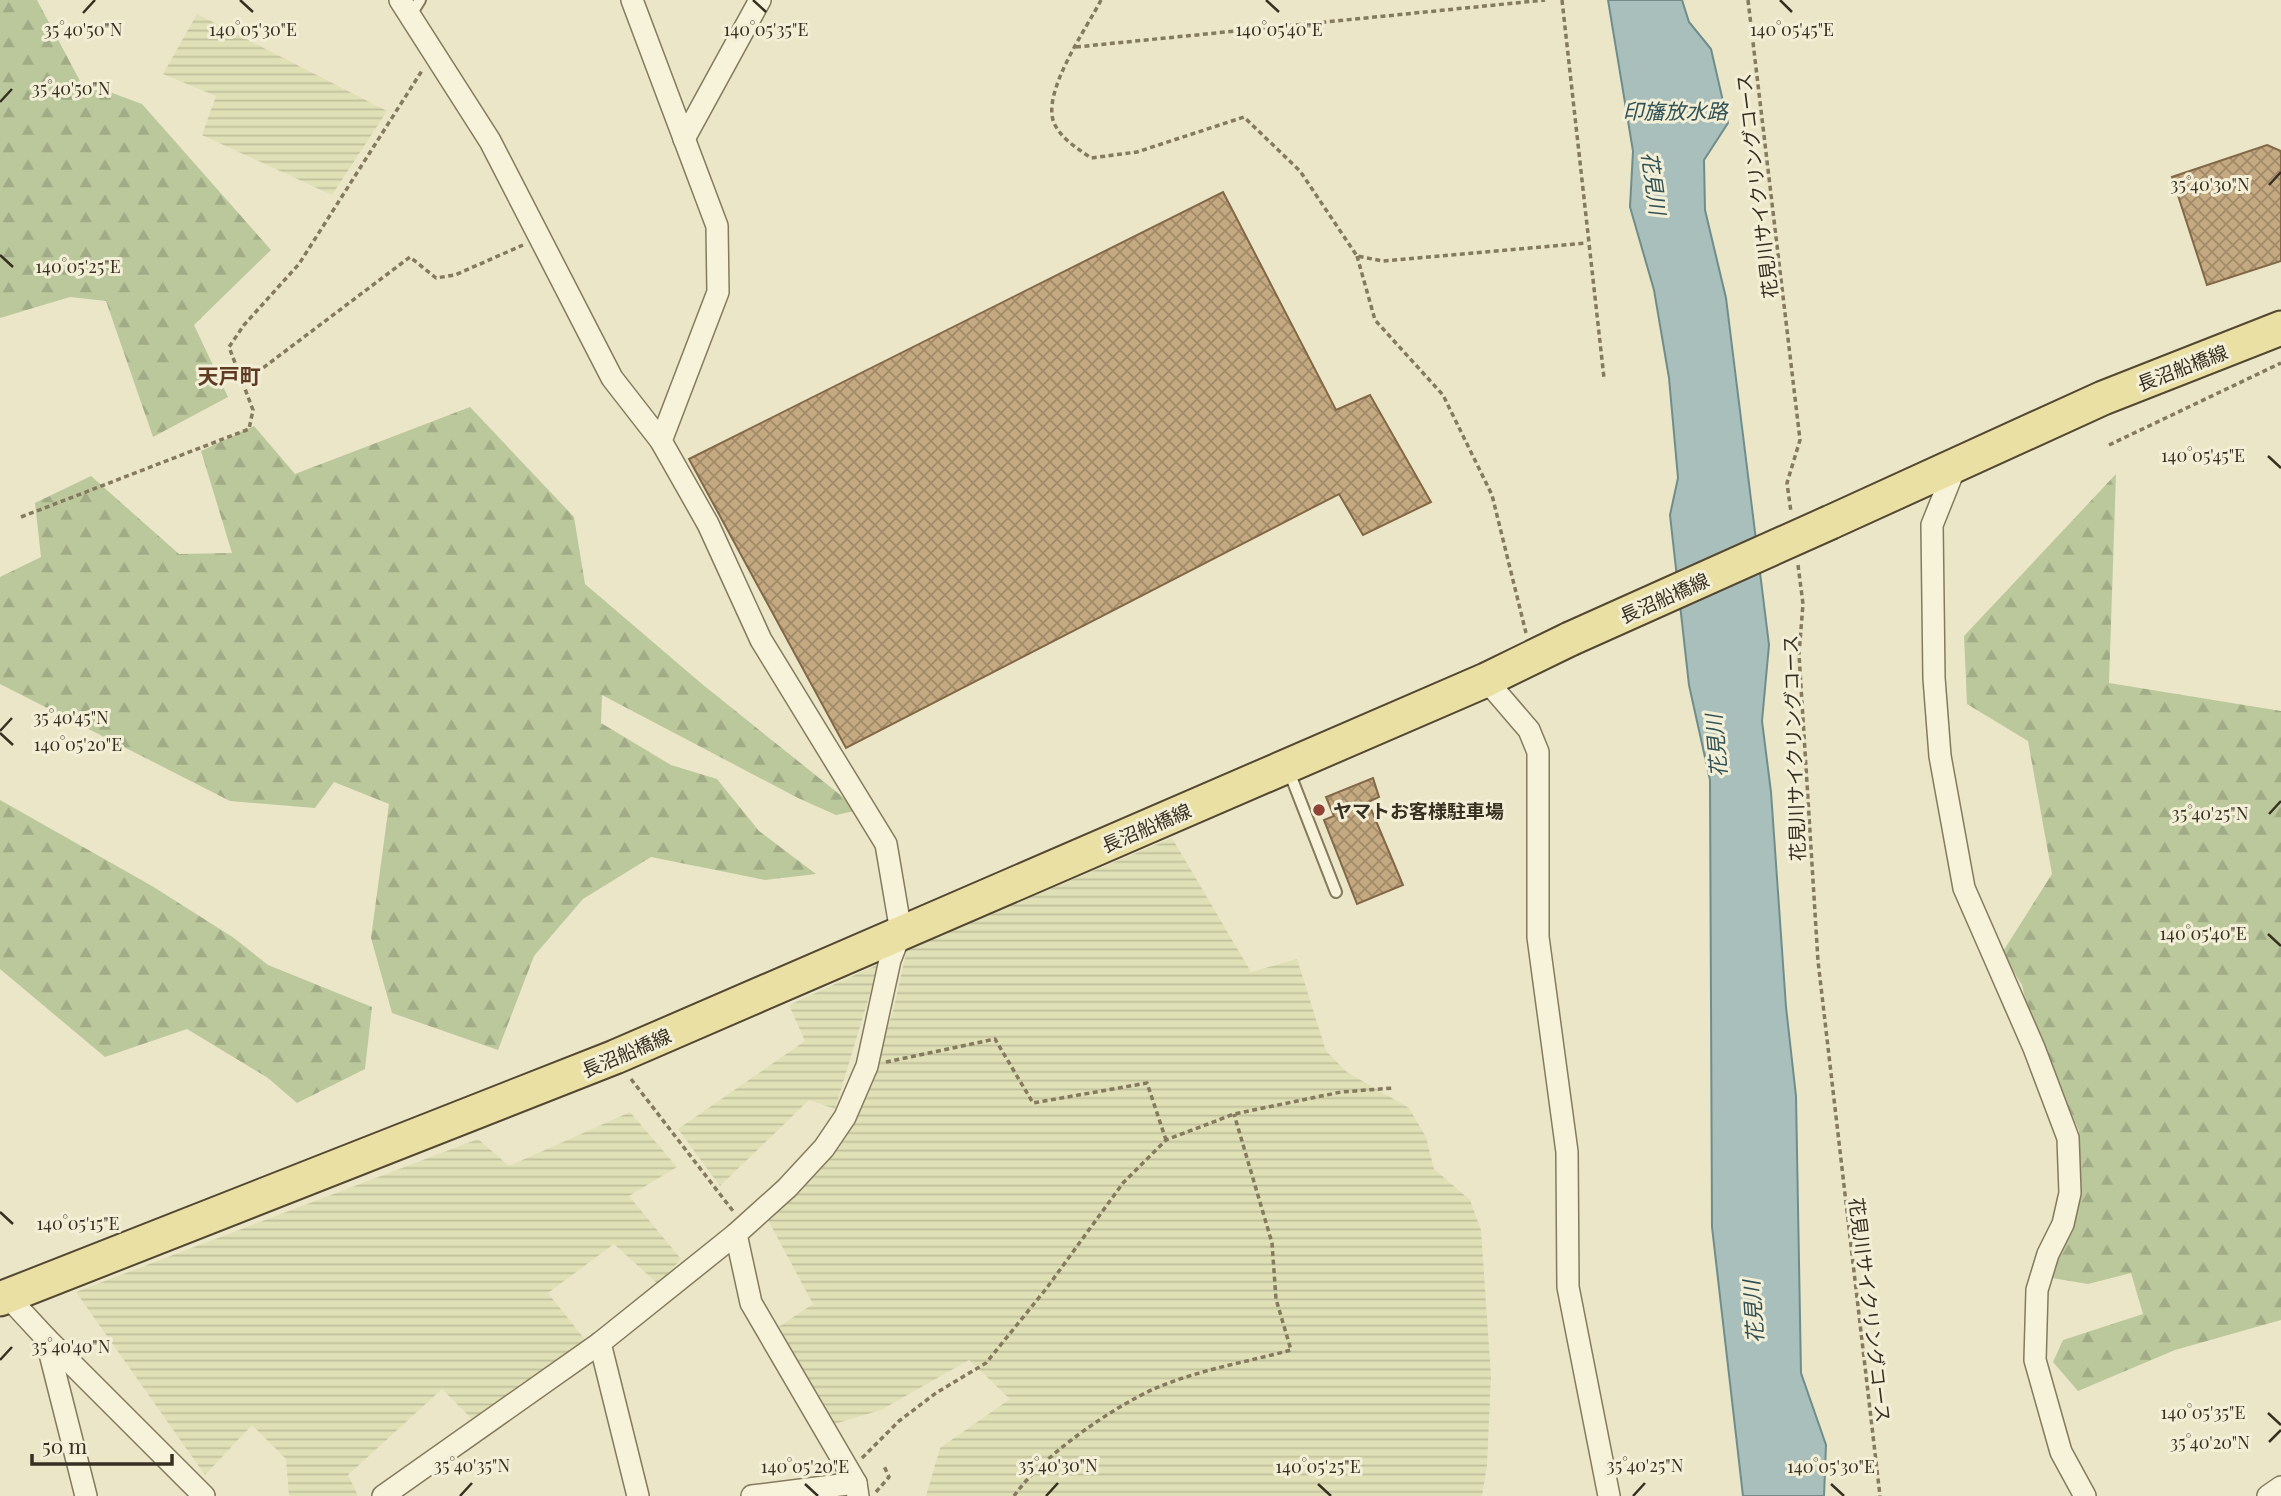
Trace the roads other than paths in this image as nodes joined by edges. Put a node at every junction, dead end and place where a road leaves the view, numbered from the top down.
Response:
1 (632, 0) edge
2 (760, 0) edge
3 (410, 5) edge
4 (684, 139) junction
5 (2281, 328) edge
6 (661, 441) junction
7 (1956, 464) junction
8 (1486, 680) junction
9 (1287, 767) junction
10 (1336, 892) dead end
11 (901, 932) junction
12 (741, 1231) junction
13 (3, 1298) edge
14 (46, 1338) junction
15 (600, 1343) junction
16 (864, 1487) edge
17 (2281, 1487) edge
18 (86, 1496) edge
19 (204, 1496) edge
20 (383, 1496) edge
21 (638, 1496) edge
22 (752, 1496) edge
23 (1609, 1496) edge
24 (2085, 1496) edge
25 (2268, 1496) edge

1 - 4 street
2 - 4 street
3 - 6 street
4 - 6 street
5 - 7 main road, 長沼船橋線
6 - 11 street
7 - 8 main road, 長沼船橋線, bridge
7 - 24 street
8 - 9 main road, 長沼船橋線
8 - 23 street
9 - 10 lane
9 - 11 main road, 長沼船橋線
11 - 12 street
11 - 13 main road, 長沼船橋線
12 - 15 street
12 - 16 street
13 - 14 street
14 - 18 street
14 - 19 street
15 - 20 street
15 - 21 street
16 - 22 street
17 - 25 street

